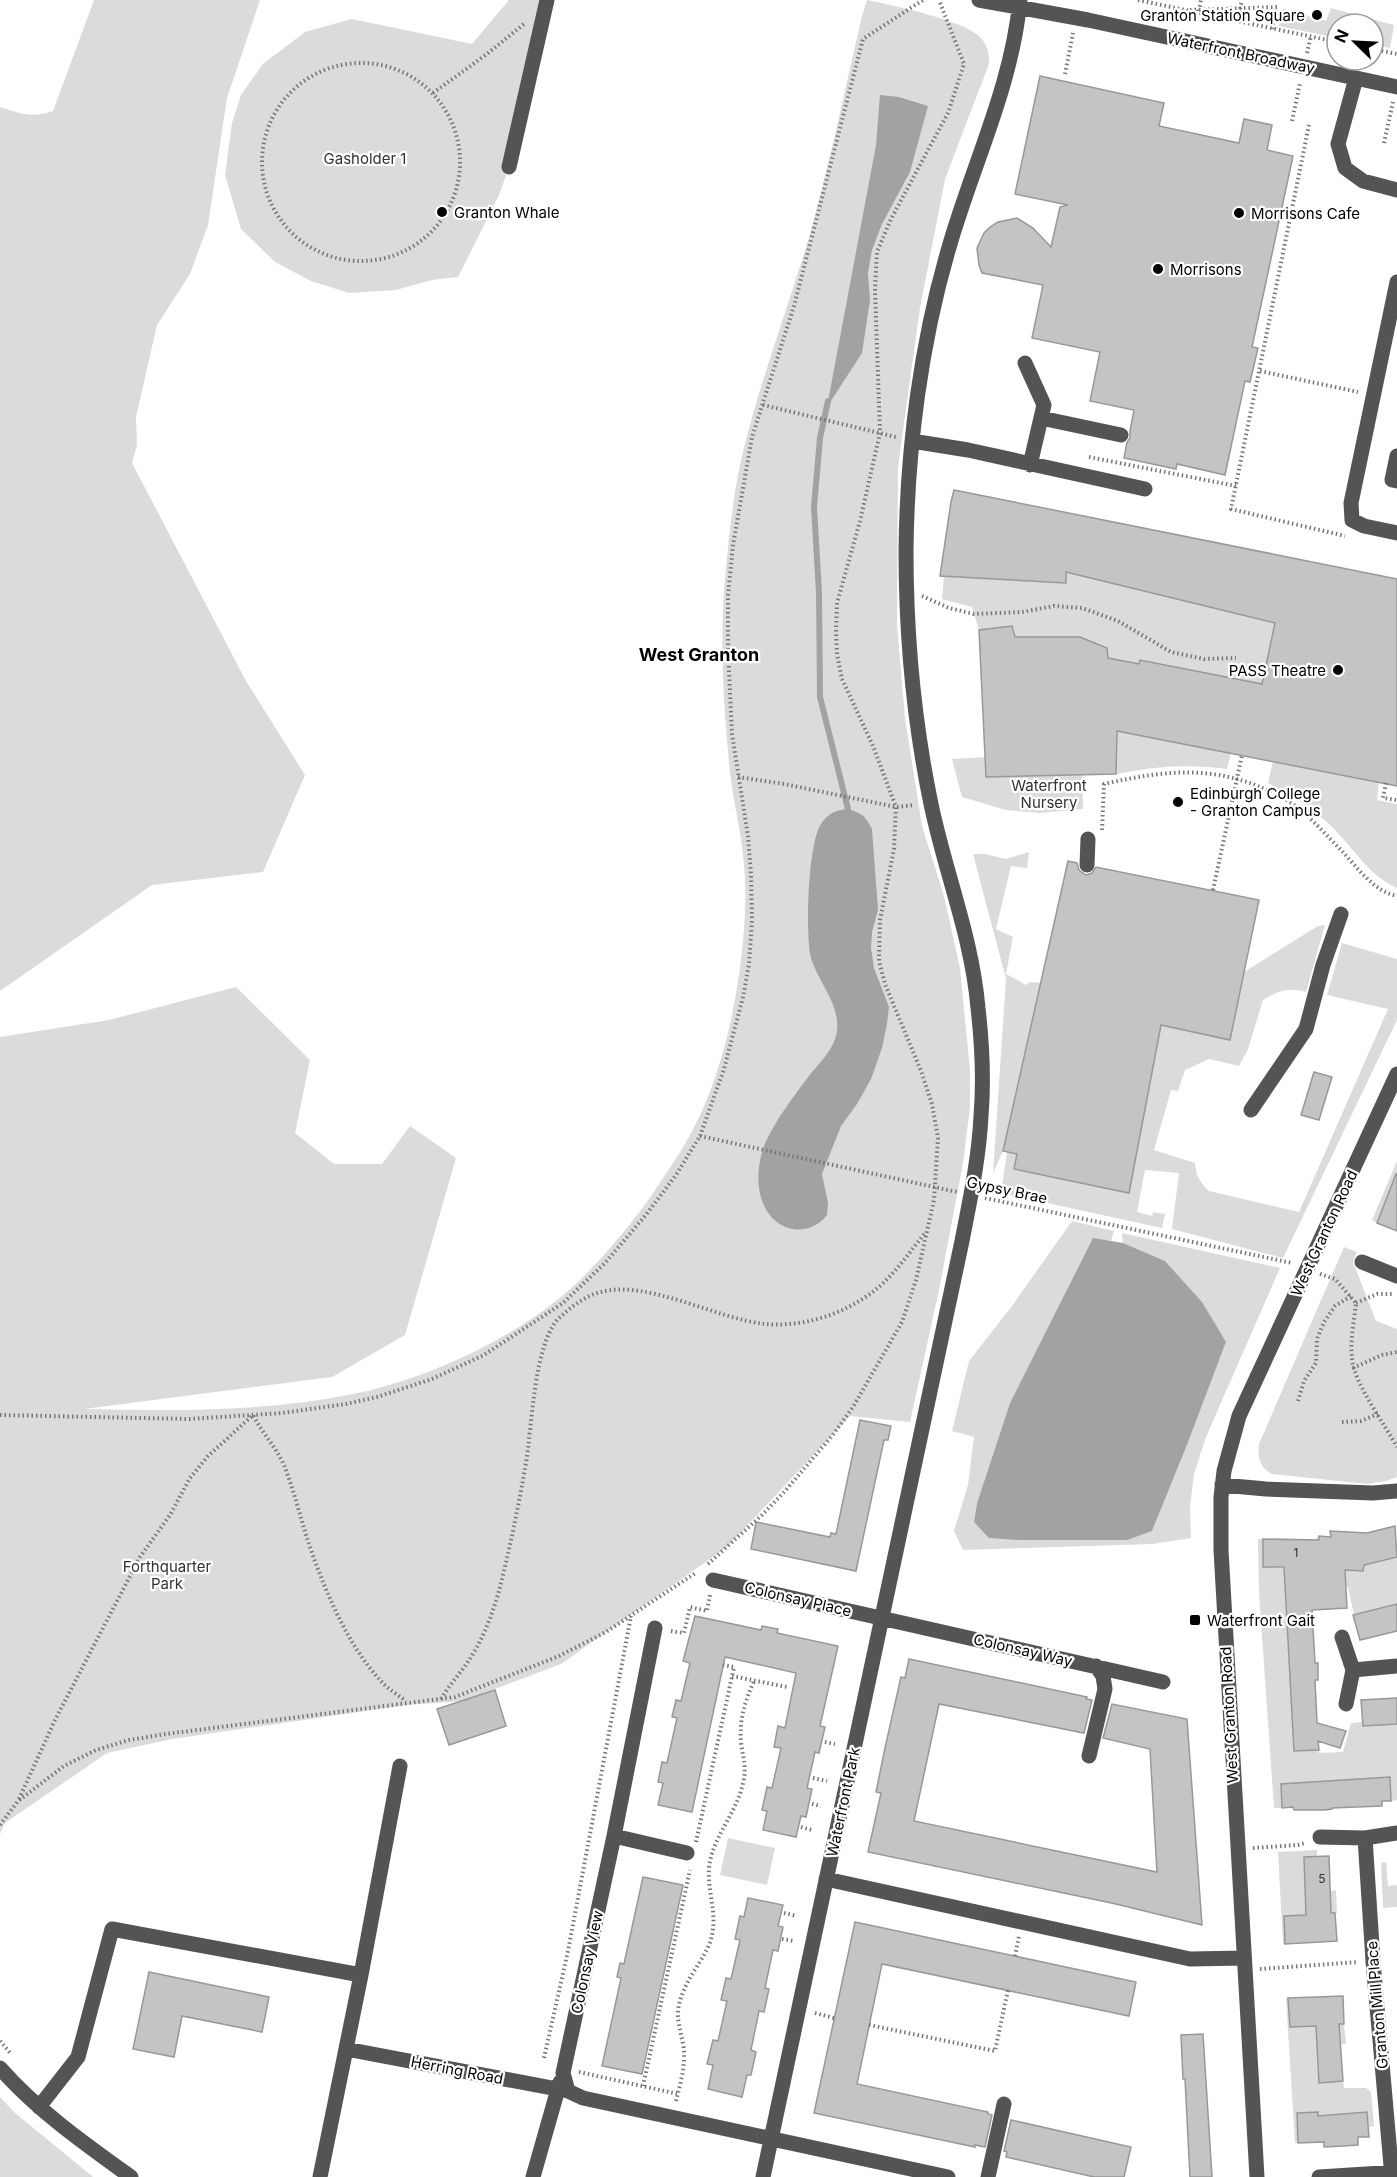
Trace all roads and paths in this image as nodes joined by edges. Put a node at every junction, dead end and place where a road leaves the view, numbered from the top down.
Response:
1 (547, 0) edge
2 (923, 0) edge
3 (939, 0) edge
4 (979, 0) edge
5 (1138, 0) edge
6 (1201, 0) edge
7 (1242, 0) edge
8 (1020, 4) edge
9 (1240, 7) junction
10 (1199, 11) junction
11 (1076, 17) junction
12 (528, 20) dead end
13 (1237, 22) junction
14 (1272, 29) junction
15 (1325, 40) edge
16 (1065, 74) dead end
17 (1356, 78) junction
18 (1397, 87) edge
19 (433, 93) junction
20 (1309, 125) dead end
21 (1384, 142) dead end
22 (509, 167) dead end
23 (1397, 190) edge
24 (1397, 282) edge
25 (1025, 363) dead end
26 (1260, 371) junction
27 (1373, 395) junction
28 (763, 405) junction
29 (1041, 418) junction
30 (880, 434) junction
31 (1121, 435) dead end
32 (912, 441) junction
33 (1397, 456) edge
34 (1030, 465) junction
35 (1397, 481) edge
36 (1145, 489) dead end
37 (1397, 533) edge
38 (1354, 538) dead end
39 (907, 590) junction
40 (1236, 658) dead end
41 (1242, 755) dead end
42 (738, 777) junction
43 (1237, 778) junction
44 (1386, 783) dead end
45 (1397, 800) edge
46 (896, 807) junction
47 (1095, 838) joint
48 (1087, 865) dead end
49 (1213, 890) dead end
50 (1397, 896) edge
51 (1341, 914) dead end
52 (1397, 1074) edge
53 (1251, 1110) dead end
54 (700, 1136) junction
55 (934, 1187) junction
56 (971, 1195) junction
57 (926, 1232) junction
58 (1362, 1262) dead end
59 (1309, 1267) junction
60 (1397, 1276) edge
61 (1397, 1295) edge
62 (1351, 1296) junction
63 (1356, 1302) junction
64 (563, 1303) junction
65 (569, 1309) junction
66 (1397, 1352) edge
67 (1353, 1368) junction
68 (1298, 1401) dead end
69 (1378, 1414) junction
70 (0, 1415) edge
71 (253, 1415) junction
72 (1342, 1422) dead end
73 (1397, 1447) edge
74 (1222, 1485) junction
75 (1397, 1491) edge
76 (719, 1556) junction
77 (713, 1580) junction
78 (631, 1616) junction
79 (882, 1618) junction
80 (655, 1628) joint
81 (1342, 1637) dead end
82 (1096, 1666) junction
83 (1397, 1666) edge
84 (1353, 1670) junction
85 (732, 1676) dead end
86 (754, 1681) junction
87 (1163, 1682) dead end
88 (787, 1687) dead end
89 (441, 1699) junction
90 (407, 1701) junction
91 (1346, 1704) dead end
92 (825, 1742) dead end
93 (835, 1744) dead end
94 (1089, 1756) dead end
95 (400, 1766) dead end
96 (813, 1778) dead end
97 (826, 1781) dead end
98 (18, 1801) junction
99 (812, 1804) dead end
100 (821, 1806) dead end
101 (0, 1826) edge
102 (801, 1827) dead end
103 (812, 1830) dead end
104 (1397, 1833) edge
105 (614, 1836) junction
106 (1320, 1837) joint
107 (1365, 1839) junction
108 (1237, 1850) junction
109 (687, 1853) dead end
110 (826, 1879) junction
111 (784, 1913) dead end
112 (797, 1916) dead end
113 (782, 1939) dead end
114 (794, 1941) dead end
115 (1372, 1961) junction
116 (1244, 1964) junction
117 (361, 1976) junction
118 (1008, 1990) dead end
119 (869, 2025) dead end
120 (346, 2049) junction
121 (544, 2058) dead end
122 (0, 2068) edge
123 (563, 2070) junction
124 (563, 2090) junction
125 (678, 2094) junction
126 (1004, 2104) dead end
127 (39, 2107) junction
128 (672, 2118) junction
129 (771, 2139) junction
130 (1393, 2174) edge
131 (131, 2177) edge
132 (320, 2177) edge
133 (533, 2177) edge
134 (763, 2177) edge
135 (948, 2177) edge
136 (988, 2177) edge
137 (1257, 2177) edge
138 (1319, 2177) edge

1 - 22 street
2 - 28 path
3 - 30 path
4 - 8 street, Waterfront Broadway
5 - 10 path
6 - 10 path
7 - 9 path
8 - 11 street, Waterfront Broadway
8 - 32 street, Waterfront Park
9 - 10 path
9 - 13 path
9 - 14 path
10 - 13 path
11 - 16 path
11 - 17 street, Waterfront Broadway
12 - 19 path
13 - 14 path
14 - 15 path
17 - 18 street, Waterfront Broadway
17 - 23 street
18 - 21 path
19 - 19 path
20 - 26 path
24 - 27 street
25 - 29 street
26 - 27 path
26 - 38 path
27 - 37 street
28 - 30 path
28 - 42 path
29 - 31 street
29 - 34 street
30 - 46 path
32 - 34 street
32 - 39 street, Waterfront Park
33 - 35 street
34 - 36 street
39 - 40 path
39 - 56 street, Waterfront Park
41 - 43 path
42 - 46 path
42 - 54 path
43 - 47 path
43 - 49 path
43 - 50 path
44 - 45 path
46 - 55 path
47 - 48 street
51 - 53 street
52 - 59 street, West Granton Road
54 - 55 path, Gypsy Brae
54 - 64 path
55 - 56 path, Gypsy Brae
55 - 57 path
56 - 59 path, Gypsy Brae
56 - 79 street, Waterfront Park
57 - 65 path
57 - 76 path
58 - 60 street
59 - 62 path, Gypsy Brae
59 - 74 street, West Granton Road
61 - 63 path
62 - 63 path, Gypsy Brae
62 - 68 path
63 - 67 path
64 - 65 path
64 - 71 path
65 - 89 path
66 - 67 path
67 - 69 path
69 - 72 path
69 - 73 path
70 - 71 path
71 - 90 path
71 - 98 path
74 - 75 street
74 - 108 street, West Granton Road
76 - 77 path
76 - 78 path
77 - 79 street, Colonsay Place
77 - 80 path
78 - 89 path
78 - 121 path
79 - 82 street, Colonsay Way
79 - 110 street, Waterfront Park
80 - 105 street, Colonsay View
81 - 84 street
82 - 87 street, Colonsay Way
82 - 94 street
83 - 84 street
84 - 91 street
85 - 86 path
86 - 88 path
86 - 125 path
89 - 90 path
90 - 98 path
92 - 93 path
95 - 117 street
96 - 97 path
98 - 101 path
99 - 100 path
102 - 103 path
104 - 107 street
105 - 109 street
105 - 123 street, Colonsay View
106 - 107 street
106 - 108 path
107 - 115 street, Granton Mill Place
108 - 116 street, West Granton Road
110 - 116 street
110 - 129 street, Waterfront Park
111 - 112 path
113 - 114 path
115 - 116 path
115 - 130 street, Granton Mill Place
116 - 137 street, West Granton Road
117 - 120 street
117 - 127 street
118 - 119 path
120 - 124 street, Herring Road
120 - 132 street
122 - 127 street
123 - 124 street, Colonsay View
123 - 125 path
124 - 128 street
124 - 133 street
125 - 128 path
126 - 136 street
127 - 131 street
128 - 129 street
129 - 134 street, Waterfront Park
129 - 135 street
130 - 138 street

